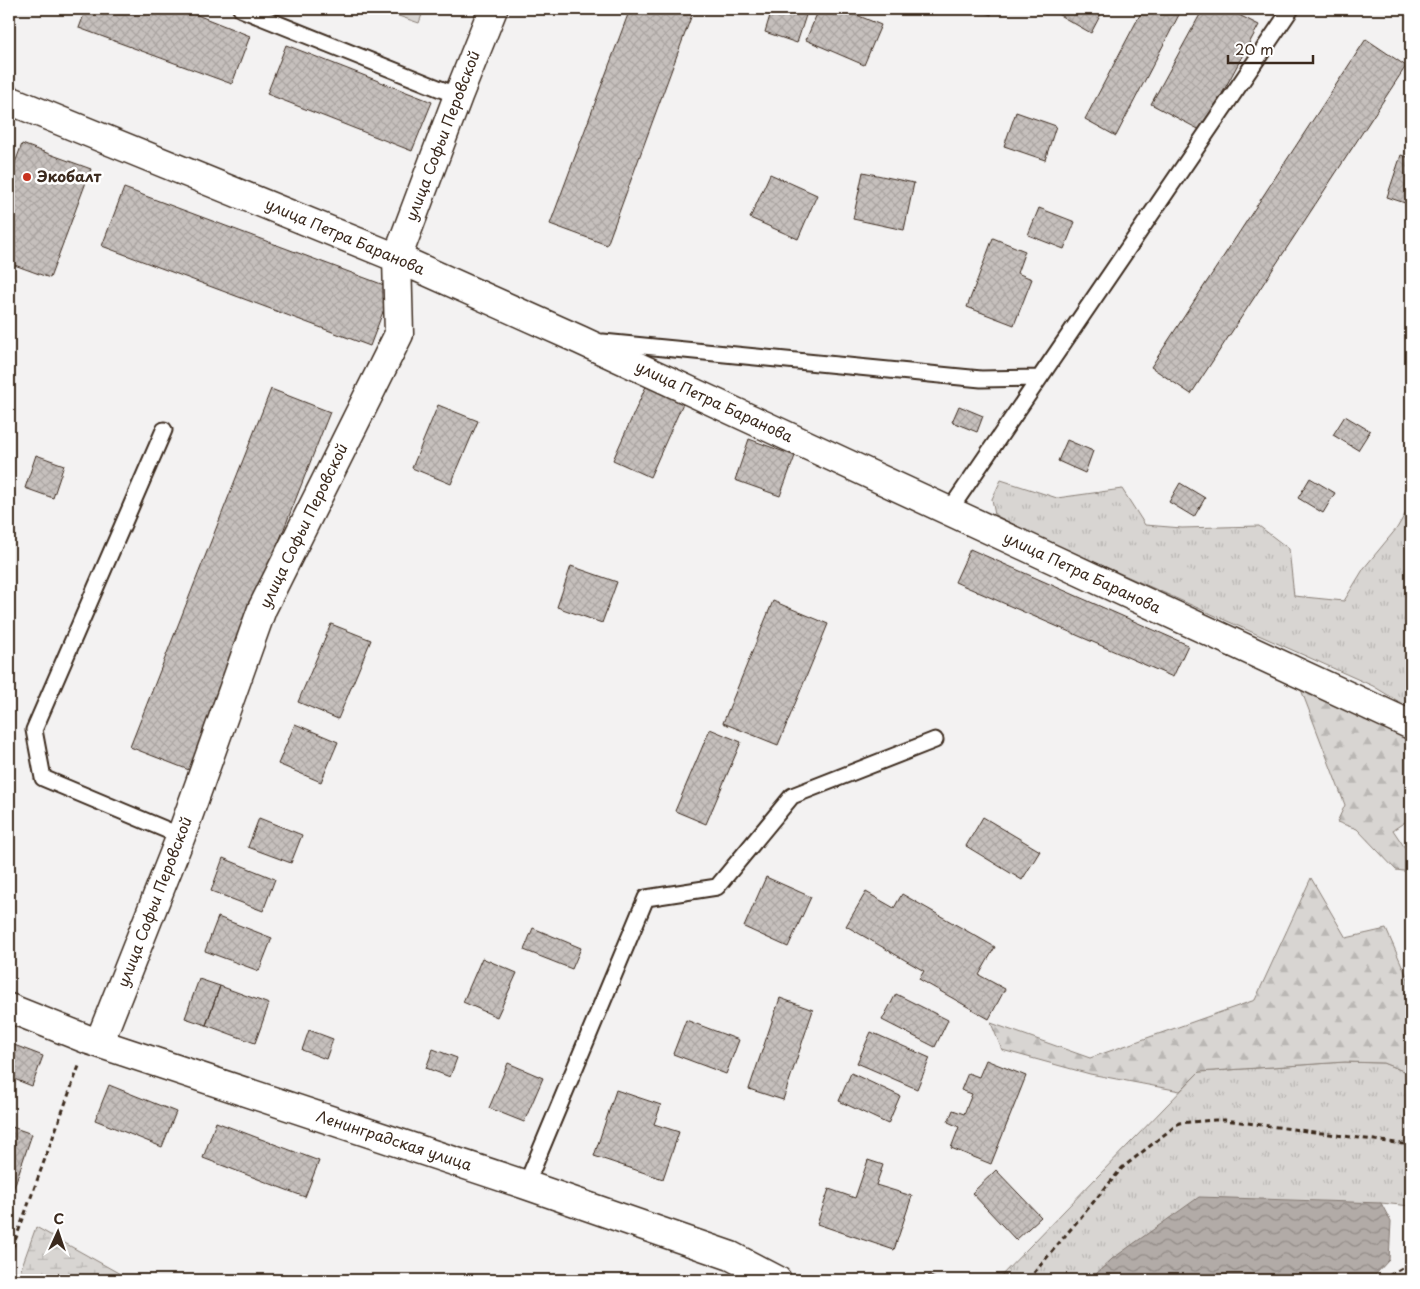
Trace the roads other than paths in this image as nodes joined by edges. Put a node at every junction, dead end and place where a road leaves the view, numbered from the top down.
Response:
1 (241, 9) edge
2 (493, 9) edge
3 (1291, 9) edge
4 (458, 96) junction
5 (9, 100) edge
6 (397, 258) junction
7 (580, 340) junction
8 (1039, 378) junction
9 (164, 430) dead end
10 (949, 511) junction
11 (1411, 725) edge
12 (935, 740) dead end
13 (181, 836) junction
14 (9, 1008) edge
15 (94, 1042) junction
16 (526, 1185) junction
17 (776, 1280) edge

1 - 4 lane
2 - 4 street, улица Софьи Перовской
3 - 8 lane
4 - 6 street, улица Софьи Перовской
5 - 6 street, улица Петра Баранова
6 - 7 street, улица Петра Баранова
6 - 13 street, улица Софьи Перовской
7 - 8 lane
7 - 10 street, улица Петра Баранова
8 - 10 lane
9 - 13 lane
10 - 11 street, улица Петра Баранова
12 - 16 lane
13 - 15 street, улица Софьи Перовской
14 - 15 street, Ленинградская улица
15 - 16 street, Ленинградская улица
16 - 17 street, Ленинградская улица

